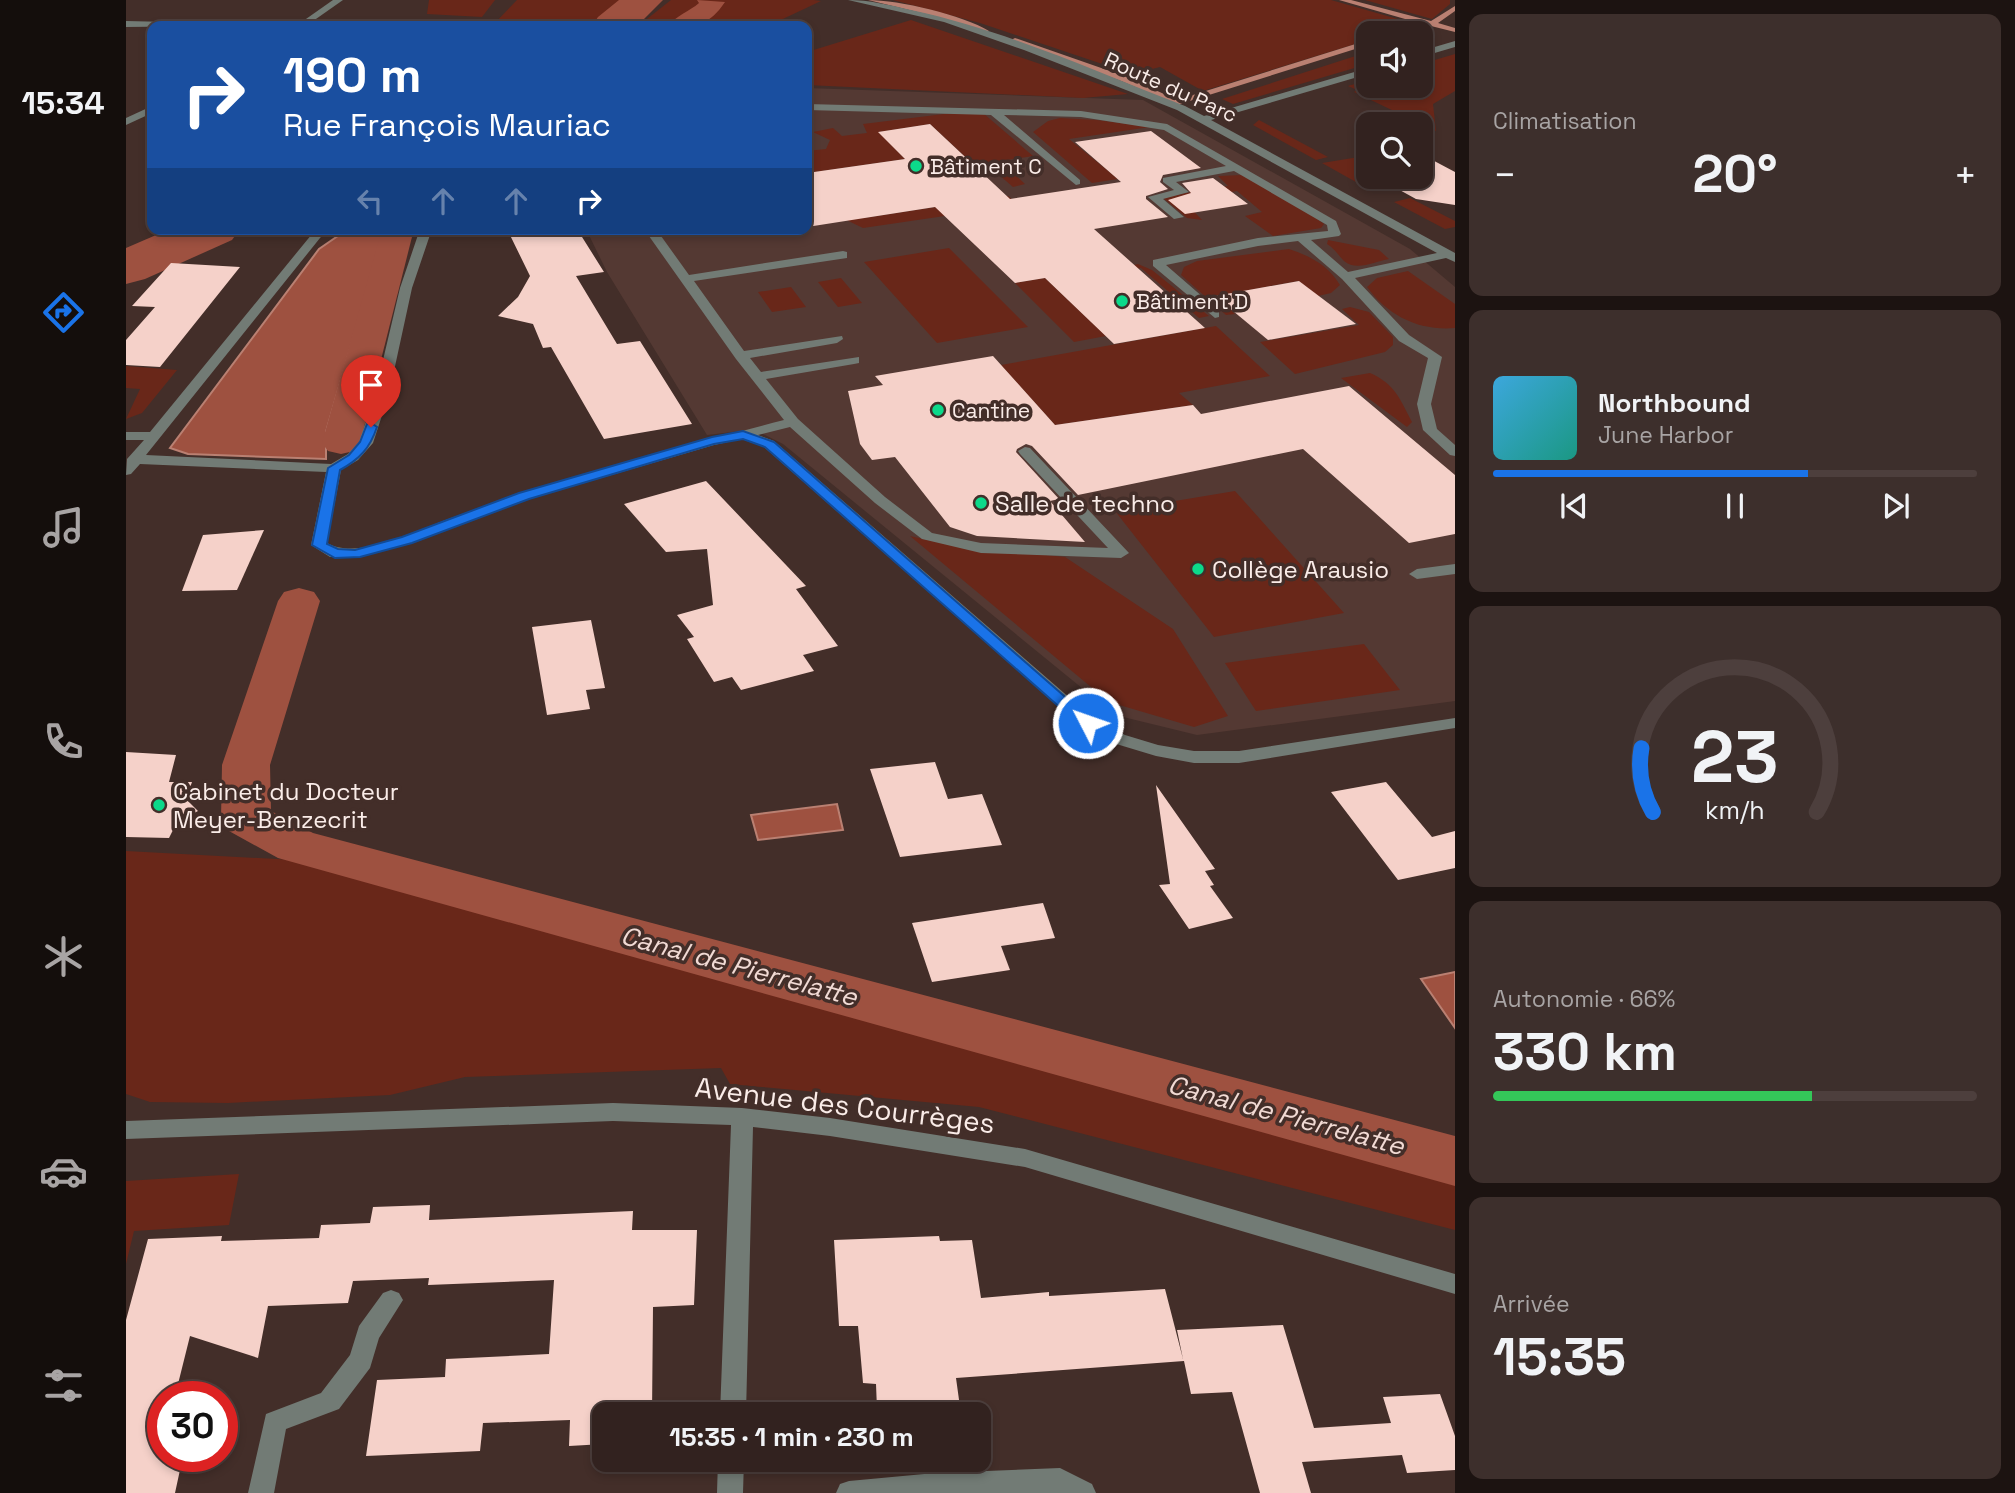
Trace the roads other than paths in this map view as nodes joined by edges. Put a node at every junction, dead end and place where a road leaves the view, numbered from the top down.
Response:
1 (339, 0) edge
2 (852, 0) edge
3 (308, 21) edge
4 (126, 24) edge
5 (147, 24) edge
6 (1455, 44) edge
7 (1433, 50) edge
8 (1356, 75) edge
9 (812, 107) edge
10 (993, 111) junction
11 (147, 112) edge
12 (1205, 119) junction
13 (126, 122) edge
14 (1236, 167) junction
15 (1076, 182) dead end
16 (1178, 217) dead end
17 (424, 235) edge
18 (654, 235) edge
19 (316, 236) dead end
20 (1300, 237) junction
21 (843, 255) dead end
22 (1451, 256) edge
23 (1346, 276) junction
24 (685, 279) junction
25 (1215, 314) dead end
26 (837, 340) dead end
27 (741, 356) junction
28 (854, 360) dead end
29 (757, 377) junction
30 (793, 422) junction
31 (743, 435) junction
32 (126, 436) edge
33 (153, 436) junction
34 (1025, 451) dead end
35 (1455, 452) edge
36 (130, 465) edge
37 (334, 468) junction
38 (1455, 569) edge
39 (1418, 574) dead end
40 (1455, 723) edge
41 (742, 1117) junction
42 (126, 1130) edge
43 (1455, 1284) edge
44 (391, 1300) dead end
45 (733, 1402) edge
46 (731, 1472) edge
47 (261, 1493) edge
48 (730, 1493) edge
49 (849, 1493) edge
50 (1083, 1493) edge

1 - 3 street
2 - 12 street, Route du Parc
4 - 5 street
6 - 7 street
8 - 12 street
9 - 10 street
10 - 14 street
10 - 15 street
11 - 13 street
12 - 22 street, Route du Parc
14 - 16 street
14 - 20 street
17 - 37 street
18 - 24 street
19 - 33 street
20 - 23 street
20 - 25 street
21 - 24 street
22 - 23 street
23 - 35 street
24 - 27 street
26 - 27 street
27 - 29 street
28 - 29 street
29 - 30 street
30 - 31 street
30 - 34 street
31 - 37 street
31 - 40 street
32 - 33 street
33 - 36 street
36 - 37 street
38 - 39 street
41 - 42 street, Avenue des Courrèges
41 - 43 street, Avenue des Courrèges
41 - 45 street
44 - 47 street
46 - 48 street
49 - 50 street

